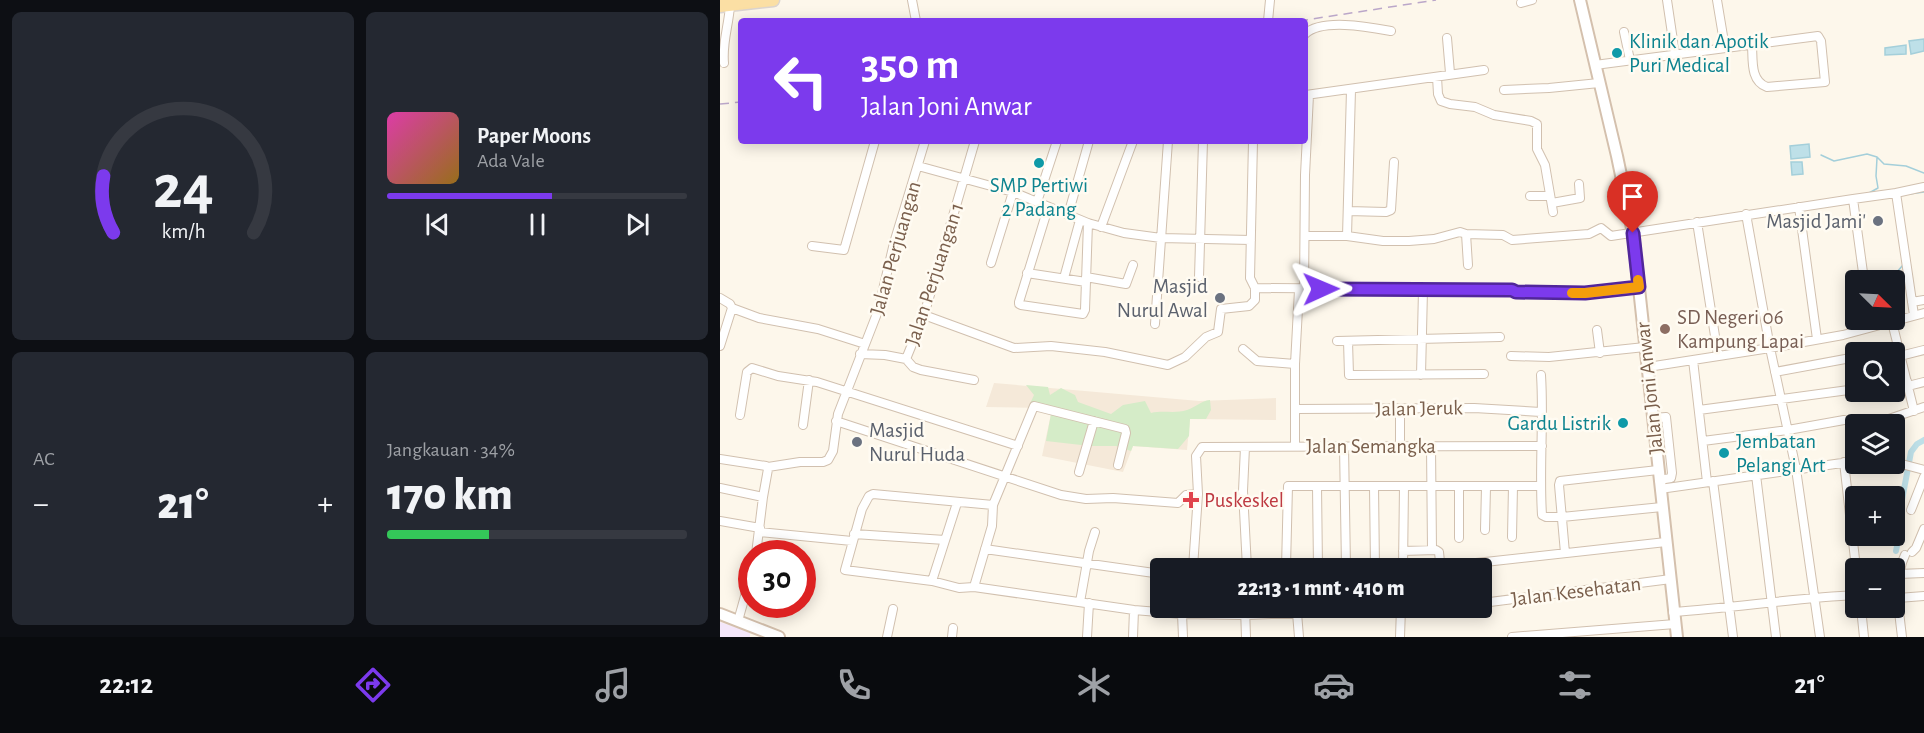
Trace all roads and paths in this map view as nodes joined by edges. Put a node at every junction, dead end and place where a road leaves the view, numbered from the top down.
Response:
1 (773, 0) edge
2 (912, 0) edge
3 (1270, 0) edge
4 (1532, 0) edge
5 (1580, 0) edge
6 (1667, 0) edge
7 (1717, 0) edge
8 (1521, 3) dead end
9 (725, 5) edge
10 (915, 18) edge
11 (1268, 18) edge
12 (1391, 31) dead end
13 (1308, 32) edge
14 (1624, 32) dead end
15 (1447, 38) dead end
16 (1752, 45) junction
17 (1725, 48) junction
18 (1675, 54) junction
19 (1630, 60) junction
20 (724, 63) dead end
21 (1595, 65) junction
22 (1484, 70) dead end
23 (1450, 73) junction
24 (1437, 77) junction
25 (1599, 83) junction
26 (1351, 90) junction
27 (1504, 90) dead end
28 (1308, 95) edge
29 (874, 144) edge
30 (924, 144) edge
31 (974, 144) edge
32 (1056, 144) edge
33 (1088, 144) edge
34 (1132, 144) edge
35 (1168, 144) edge
36 (1203, 144) edge
37 (1253, 144) edge
38 (1306, 144) edge
39 (1394, 162) dead end
40 (918, 166) junction
41 (964, 178) junction
42 (1579, 184) dead end
43 (1924, 187) edge
44 (1013, 192) junction
45 (1896, 193) junction
46 (1530, 196) dead end
47 (1551, 199) junction
48 (1853, 199) junction
49 (1037, 202) junction
50 (1799, 207) junction
51 (1048, 208) junction
52 (1348, 211) junction
53 (1553, 212) dead end
54 (1746, 214) junction
55 (1068, 215) junction
56 (1084, 222) junction
57 (1696, 222) junction
58 (1101, 227) junction
59 (1633, 233) junction
60 (1466, 234) junction
61 (1305, 236) junction
62 (1347, 236) junction
63 (1161, 238) junction
64 (1201, 240) junction
65 (1251, 240) junction
66 (812, 246) dead end
67 (990, 263) dead end
68 (1134, 265) dead end
69 (1468, 265) dead end
70 (1863, 270) edge
71 (1028, 273) junction
72 (1199, 277) dead end
73 (1064, 278) junction
74 (1086, 279) junction
75 (1639, 287) junction
76 (1255, 288) junction
77 (1302, 290) junction
78 (1423, 290) junction
79 (720, 298) edge
80 (1924, 300) edge
81 (1912, 302) junction
82 (732, 308) junction
83 (1924, 313) edge
84 (924, 315) junction
85 (1914, 315) junction
86 (1905, 318) edge
87 (1155, 324) dead end
88 (1597, 330) dead end
89 (1848, 330) edge
90 (1500, 337) dead end
91 (1817, 339) junction
92 (1421, 340) junction
93 (1337, 341) dead end
94 (1348, 341) junction
95 (865, 344) junction
96 (720, 346) edge
97 (1645, 347) junction
98 (1770, 348) junction
99 (1243, 349) dead end
100 (1924, 350) edge
101 (1905, 352) edge
102 (1600, 353) junction
103 (860, 354) junction
104 (1719, 355) junction
105 (1511, 356) dead end
106 (906, 359) junction
107 (1845, 359) edge
108 (1694, 360) junction
109 (1295, 364) junction
110 (1648, 367) junction
111 (1775, 372) junction
112 (1905, 374) edge
113 (1421, 375) junction
114 (1484, 375) dead end
115 (1541, 375) dead end
116 (809, 380) junction
117 (974, 381) dead end
118 (1924, 382) edge
119 (1905, 384) edge
120 (1908, 384) junction
121 (1845, 390) edge
122 (846, 391) junction
123 (1782, 399) junction
124 (1924, 407) edge
125 (1296, 409) junction
126 (1400, 409) junction
127 (1699, 410) junction
128 (1914, 411) junction
129 (1541, 412) junction
130 (1905, 414) edge
131 (740, 415) dead end
132 (1654, 417) junction
133 (1844, 420) dead end
134 (836, 421) junction
135 (1094, 421) junction
136 (803, 425) dead end
137 (1788, 430) junction
138 (1703, 441) junction
139 (1018, 446) junction
140 (1295, 446) junction
141 (1344, 446) junction
142 (1400, 446) junction
143 (1431, 446) junction
144 (1542, 446) junction
145 (1245, 447) junction
146 (720, 459) edge
147 (1845, 462) edge
148 (1118, 465) dead end
149 (1905, 465) edge
150 (768, 467) junction
151 (1796, 469) junction
152 (1920, 469) edge
153 (1079, 472) dead end
154 (1756, 474) junction
155 (1846, 474) edge
156 (1005, 476) junction
157 (1924, 477) edge
158 (1659, 480) junction
159 (1710, 482) junction
160 (1317, 486) junction
161 (1344, 486) junction
162 (1374, 486) junction
163 (1404, 486) junction
164 (1432, 486) junction
165 (1513, 486) junction
166 (1540, 486) junction
167 (1459, 487) junction
168 (1486, 487) junction
169 (720, 488) edge
170 (1198, 494) junction
171 (763, 497) junction
172 (957, 503) junction
173 (993, 505) junction
174 (1662, 507) junction
175 (1911, 510) dead end
176 (1562, 517) junction
177 (720, 521) edge
178 (1924, 529) edge
179 (760, 530) junction
180 (1485, 530) dead end
181 (1095, 532) dead end
182 (1512, 537) dead end
183 (853, 538) junction
184 (1459, 538) dead end
185 (758, 540) edge
186 (945, 540) junction
187 (1666, 542) junction
188 (985, 549) junction
189 (1432, 550) junction
190 (1403, 551) junction
191 (1565, 553) junction
192 (1194, 558) edge
193 (1246, 558) edge
194 (1286, 558) edge
195 (1318, 558) edge
196 (1346, 558) edge
197 (1375, 558) edge
198 (1403, 558) edge
199 (1440, 558) edge
200 (1855, 558) edge
201 (1905, 560) edge
202 (1492, 563) edge
203 (1087, 564) junction
204 (1150, 573) edge
205 (1924, 573) edge
206 (1905, 574) edge
207 (1671, 579) junction
208 (932, 581) junction
209 (974, 587) junction
210 (1845, 596) edge
211 (1924, 596) edge
212 (1815, 597) junction
213 (1905, 597) edge
214 (1080, 602) junction
215 (1492, 602) edge
216 (1089, 603) junction
217 (1772, 603) junction
218 (1729, 608) junction
219 (893, 609) dead end
220 (1134, 610) junction
221 (1150, 611) edge
222 (1673, 612) junction
223 (720, 614) edge
224 (739, 618) edge
225 (1182, 618) edge
226 (1245, 618) edge
227 (1297, 618) edge
228 (1400, 618) edge
229 (1862, 618) edge
230 (1900, 618) edge
231 (738, 621) junction
232 (1675, 624) junction
233 (953, 628) dead end
234 (779, 637) edge
235 (887, 637) edge
236 (952, 637) edge
237 (1087, 637) edge
238 (1133, 637) edge
239 (1183, 637) edge
240 (1246, 637) edge
241 (1299, 637) edge
242 (1400, 637) edge
243 (1512, 637) edge
244 (1677, 637) edge
245 (1733, 637) edge
246 (1776, 637) edge
247 (1820, 637) edge
248 (1864, 637) edge
249 (1902, 637) edge

1 - 9 main road
2 - 10 street
3 - 11 street
4 - 8 street
5 - 21 main road, Jalan Joni Anwar
6 - 18 street
7 - 17 street
9 - 20 street
12 - 13 street
14 - 19 street
15 - 23 street
16 - 16 street
16 - 17 street
17 - 18 street
18 - 19 street
19 - 21 street
21 - 25 main road, Jalan Joni Anwar
22 - 23 street
23 - 24 street
24 - 26 street
24 - 47 street
25 - 27 street
25 - 59 main road, Jalan Joni Anwar
26 - 28 street
26 - 52 street
29 - 66 street
30 - 40 street, Jalan Perjuangan
31 - 41 street, Jalan Perjuangan 1
32 - 49 street
33 - 55 street
34 - 58 street
35 - 63 street
36 - 64 street
37 - 65 street
38 - 61 street
39 - 52 street
40 - 41 street
40 - 95 street, Jalan Perjuangan
41 - 44 street
41 - 84 street, Jalan Perjuangan 1
42 - 47 street
43 - 45 street
44 - 49 street
44 - 67 street
45 - 48 street
45 - 81 street
46 - 47 street
47 - 53 street
48 - 50 street
48 - 70 street
49 - 51 street
50 - 54 street
50 - 91 street
51 - 55 street
51 - 71 street
52 - 62 street
54 - 57 street
54 - 98 street
55 - 56 street
56 - 58 street
56 - 73 street
56 - 74 street
57 - 59 street
57 - 104 street
58 - 63 street
59 - 60 street
59 - 75 main road, Jalan Joni Anwar
60 - 62 street
60 - 69 street
61 - 62 street
61 - 77 street
63 - 64 street
63 - 87 street
64 - 65 street
64 - 72 street
65 - 76 street
68 - 74 street
71 - 73 street
71 - 74 street
73 - 74 street
75 - 78 street
75 - 97 main road, Jalan Joni Anwar
76 - 77 street
76 - 84 street
77 - 78 street
77 - 109 street
78 - 92 street
79 - 82 street
80 - 81 street
81 - 85 street
82 - 95 street
82 - 96 street
83 - 85 street
84 - 106 street, Jalan Perjuangan 1
85 - 86 street
88 - 102 street
89 - 91 street
90 - 92 street
91 - 98 street
92 - 94 street
92 - 113 street
93 - 94 street
94 - 113 street
95 - 103 street, Jalan Perjuangan
97 - 102 street
97 - 110 main road, Jalan Joni Anwar
98 - 104 street
98 - 111 street
99 - 109 street
100 - 101 street
102 - 105 street
103 - 106 street, Jalan Perjuangan 1
103 - 122 street, Jalan Perjuangan
104 - 108 street
106 - 117 street
107 - 111 street
108 - 110 street
108 - 127 street
109 - 125 street
110 - 132 main road, Jalan Joni Anwar
111 - 123 street
112 - 120 street
113 - 114 street
115 - 129 street
116 - 122 street
116 - 131 street
116 - 136 street
118 - 120 street
119 - 120 street
120 - 128 street
121 - 123 street
122 - 134 street, Jalan Perjuangan
122 - 139 street
123 - 127 street
123 - 137 street
124 - 128 street
125 - 126 street, Jalan Jeruk
125 - 140 street
126 - 129 street, Jalan Jeruk
126 - 142 street
127 - 138 street
128 - 130 street
129 - 144 street
132 - 158 main road, Jalan Joni Anwar
132 - 158 street
133 - 137 street
134 - 150 street, Jalan Perjuangan
134 - 156 street
135 - 139 street
135 - 148 street
135 - 153 street
137 - 138 street
137 - 151 street
138 - 159 street
139 - 156 street
140 - 141 street, Jalan Semangka
140 - 145 street, Jalan Semangka
141 - 142 street, Jalan Semangka
141 - 161 street
142 - 143 street, Jalan Semangka
143 - 144 street, Jalan Semangka
143 - 164 street
144 - 166 street
145 - 170 street, Jalan Semangka
145 - 193 street
146 - 150 street
147 - 151 street
149 - 152 street
150 - 171 street
151 - 154 street
151 - 212 street
154 - 159 street
154 - 217 street
155 - 200 street
156 - 170 street
156 - 173 street
157 - 175 street
158 - 159 street
158 - 174 main road, Jalan Joni Anwar
158 - 176 street
159 - 218 street
160 - 161 street
160 - 194 street
160 - 195 street
161 - 162 street
161 - 196 street
162 - 163 street
162 - 197 street
163 - 164 street
163 - 190 street
164 - 167 street
164 - 189 street
165 - 166 street
165 - 168 street
165 - 182 street
166 - 176 street
167 - 168 street
167 - 184 street
168 - 180 street
169 - 171 street
170 - 192 street
171 - 179 street
172 - 173 street
172 - 183 street
172 - 186 street
173 - 188 street
174 - 176 street
174 - 187 main road, Jalan Joni Anwar
176 - 191 street
177 - 179 street
178 - 201 street
179 - 183 street
179 - 185 street
181 - 203 street
183 - 186 street
183 - 208 street
186 - 208 street
187 - 191 street
187 - 207 main road, Jalan Joni Anwar
188 - 203 street
188 - 209 street
189 - 190 street
189 - 199 street
190 - 198 street
191 - 202 street
203 - 204 street
203 - 214 street
205 - 206 street
207 - 215 street, Jalan Kesehatan
207 - 222 main road, Jalan Joni Anwar
208 - 209 street
209 - 214 street
210 - 212 street
211 - 213 street
212 - 217 street
212 - 247 street
214 - 216 street
216 - 220 street
216 - 237 street
217 - 218 street
217 - 246 street
218 - 222 street
218 - 245 street
219 - 235 street
220 - 221 street
220 - 238 street
222 - 232 main road, Jalan Joni Anwar
223 - 231 main road
224 - 231 street
225 - 239 street
226 - 240 street
227 - 241 street
228 - 242 street
229 - 248 street
230 - 249 street
231 - 234 main road
232 - 243 street
232 - 244 main road, Jalan Joni Anwar
233 - 236 street

